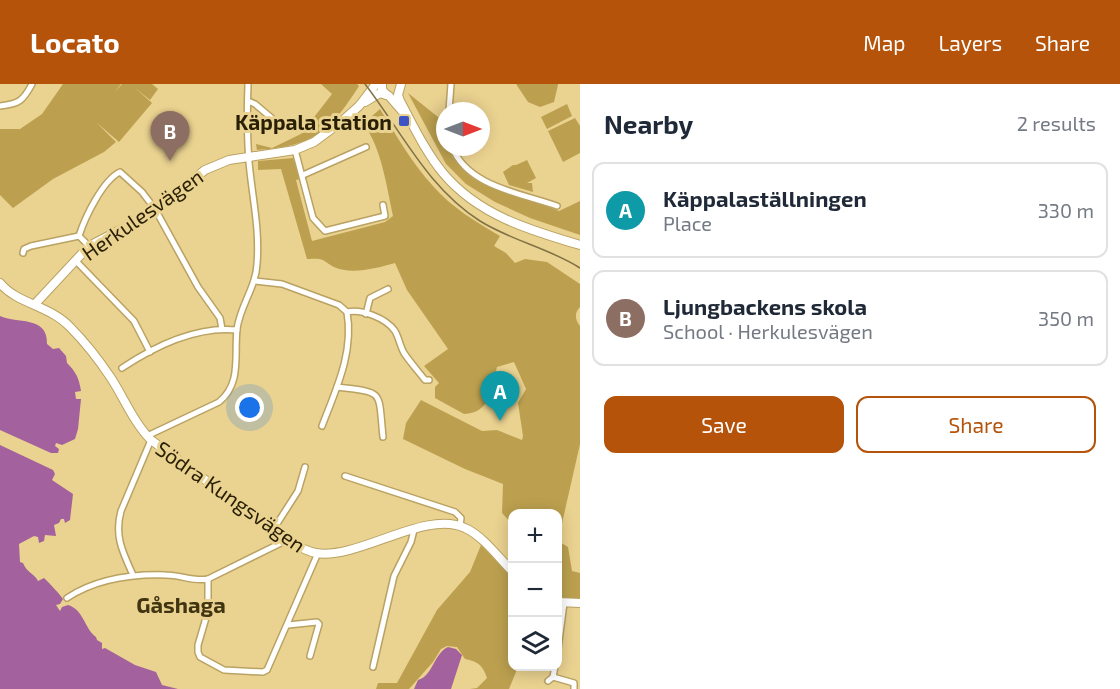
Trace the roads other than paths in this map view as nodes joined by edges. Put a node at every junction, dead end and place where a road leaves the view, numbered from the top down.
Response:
1 (32, 84) edge
2 (248, 84) edge
3 (451, 84) edge
4 (379, 85) edge
5 (401, 87) edge
6 (387, 95) junction
7 (248, 101) junction
8 (450, 102) edge
9 (359, 105) junction
10 (0, 106) edge
11 (412, 124) junction
12 (281, 126) dead end
13 (366, 147) dead end
14 (295, 150) junction
15 (458, 156) edge
16 (249, 157) junction
17 (303, 175) junction
18 (383, 205) dead end
19 (556, 206) dead end
20 (155, 210) junction
21 (80, 236) junction
22 (580, 245) edge
23 (89, 246) junction
24 (23, 253) dead end
25 (75, 260) junction
26 (255, 281) junction
27 (0, 283) edge
28 (388, 289) dead end
29 (35, 304) junction
30 (347, 312) junction
31 (366, 314) junction
32 (222, 329) junction
33 (237, 330) junction
34 (150, 352) junction
35 (122, 368) dead end
36 (429, 380) dead end
37 (337, 387) junction
38 (322, 426) dead end
39 (383, 437) dead end
40 (149, 438) junction
41 (305, 467) dead end
42 (345, 476) dead end
43 (460, 526) junction
44 (273, 530) junction
45 (414, 530) junction
46 (287, 540) junction
47 (318, 553) junction
48 (508, 566) edge
49 (133, 575) junction
50 (208, 579) junction
51 (67, 598) dead end
52 (562, 603) edge
53 (580, 603) edge
54 (288, 625) junction
55 (310, 656) dead end
56 (373, 667) dead end
57 (553, 671) edge
58 (574, 689) edge

1 - 10 street
2 - 7 street
3 - 8 street
4 - 6 street
4 - 9 street, Herkulesvägen
5 - 6 street, Herkulesvägen
5 - 11 street
6 - 9 street, Herkulesvägen
6 - 11 street
7 - 12 street
7 - 16 street
9 - 14 street, Herkulesvägen
11 - 22 street
13 - 17 street
14 - 16 street, Herkulesvägen
14 - 17 street
15 - 19 street
16 - 20 street, Herkulesvägen
16 - 26 street
17 - 18 street
20 - 21 street
20 - 23 street, Herkulesvägen
20 - 32 street
21 - 23 street
21 - 24 street
23 - 25 street, Herkulesvägen
25 - 29 street, Herkulesvägen
25 - 34 street
26 - 30 street
26 - 33 street
27 - 29 street, Södra Kungsvägen
28 - 31 street
29 - 40 street, Södra Kungsvägen
30 - 31 street
30 - 37 street
31 - 36 street
32 - 33 street
32 - 34 street
33 - 40 street
34 - 35 street
37 - 38 street
37 - 39 street
40 - 44 street, Södra Kungsvägen
40 - 49 street
41 - 44 street
42 - 43 street
43 - 45 street, Södra Kungsvägen
43 - 48 street
44 - 46 street, Södra Kungsvägen
45 - 47 street, Södra Kungsvägen
45 - 56 street
46 - 47 street, Södra Kungsvägen
46 - 50 street
47 - 54 street
49 - 50 street
49 - 51 street
50 - 54 street
52 - 53 street
54 - 55 street
57 - 58 street

